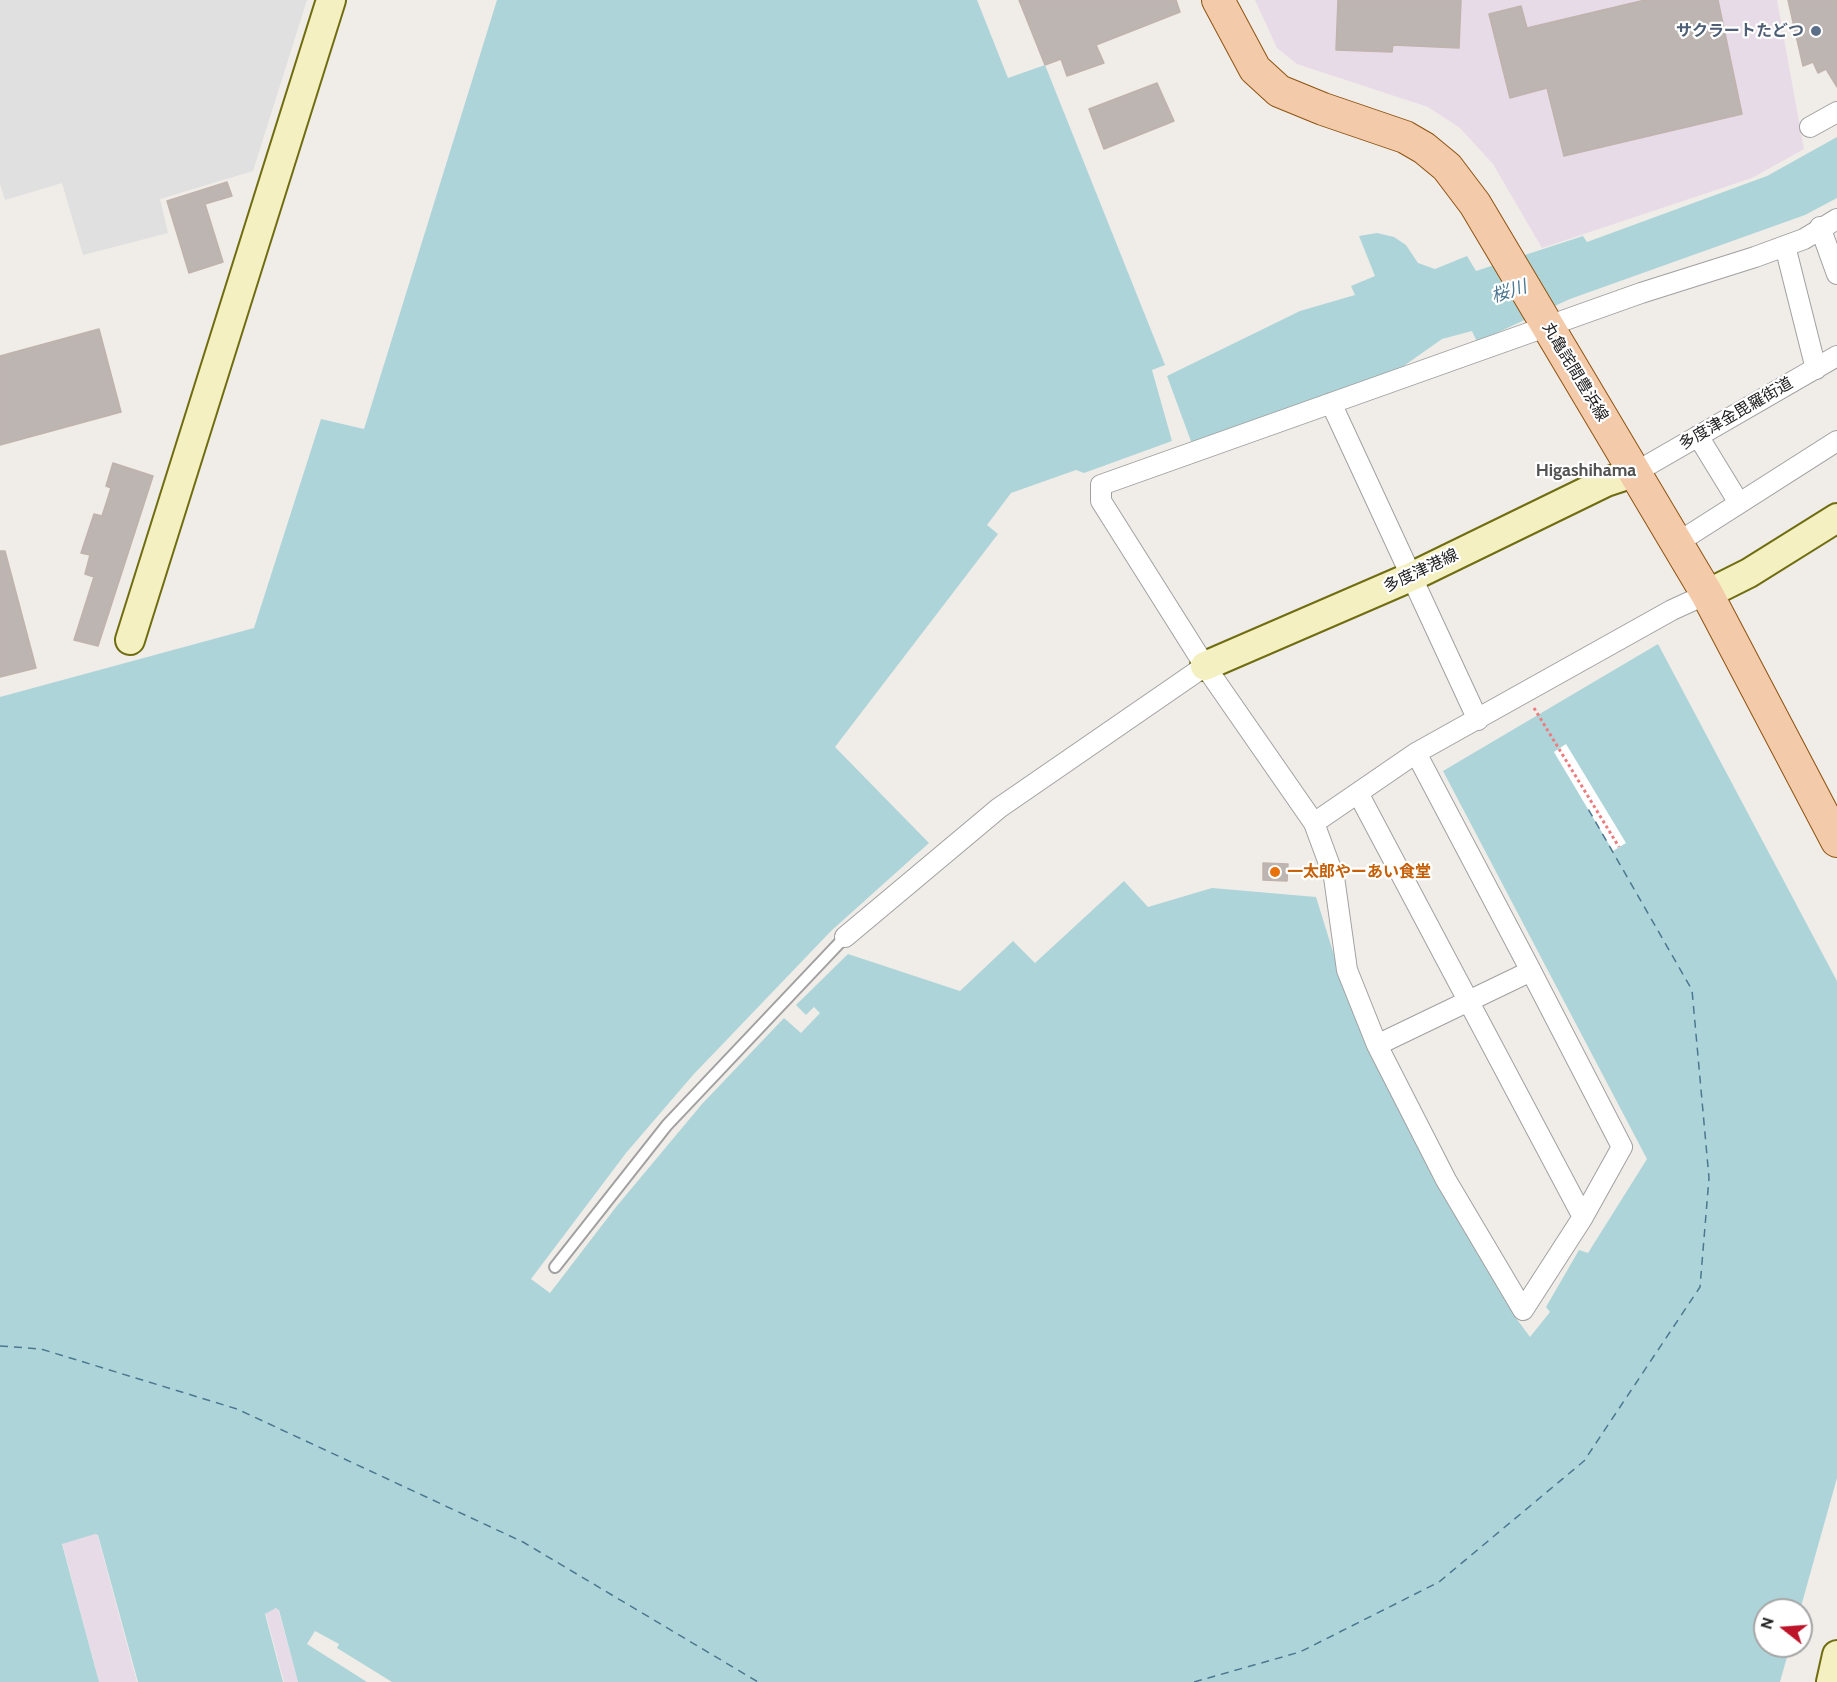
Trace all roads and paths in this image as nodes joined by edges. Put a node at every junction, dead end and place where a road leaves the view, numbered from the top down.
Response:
1 (331, 0) edge
2 (1218, 0) edge
3 (1837, 112) edge
4 (1810, 127) dead end
5 (1829, 223) edge
6 (1785, 246) junction
7 (1837, 274) edge
8 (1546, 326) junction
9 (1837, 356) edge
10 (1816, 369) junction
11 (1331, 403) junction
12 (1698, 436) junction
13 (1837, 441) edge
14 (1636, 472) junction
15 (1739, 503) junction
16 (1837, 518) edge
17 (1677, 543) junction
18 (1413, 576) junction
19 (1707, 594) junction
20 (130, 640) dead end
21 (1205, 666) junction
22 (1534, 708) dead end
23 (1478, 720) junction
24 (1416, 753) junction
25 (1358, 793) junction
26 (1314, 823) junction
27 (1837, 841) edge
28 (1619, 847) dead end
29 (845, 937) joint
30 (1531, 971) junction
31 (1468, 1000) junction
32 (1377, 1044) junction
33 (1582, 1217) junction
34 (555, 1267) dead end
35 (1837, 1655) edge
36 (1832, 1682) edge

1 - 20 street
2 - 8 main road, 丸亀詫間豊浜線
3 - 4 street
5 - 6 street
5 - 7 street
6 - 8 street
6 - 10 street
8 - 11 street
8 - 14 main road, 丸亀詫間豊浜線
9 - 10 street, 多度津金毘羅街道
10 - 12 street, 多度津金毘羅街道
11 - 18 street
11 - 21 street
12 - 14 street, 多度津金毘羅街道
12 - 15 street
13 - 15 street
14 - 17 main road, 丸亀詫間豊浜線
14 - 18 street, 多度津港線
15 - 17 street
16 - 19 street
17 - 19 main road, 丸亀詫間豊浜線
18 - 21 street, 多度津港線
18 - 23 street
19 - 23 street
19 - 27 main road, 丸亀詫間豊浜線
21 - 26 street
21 - 29 street
22 - 28 path
23 - 24 street
24 - 25 street
24 - 30 street
25 - 26 street
25 - 31 street
26 - 32 street
29 - 34 lane
30 - 31 street
30 - 33 street
31 - 32 street
31 - 33 street
32 - 33 street
35 - 36 street

